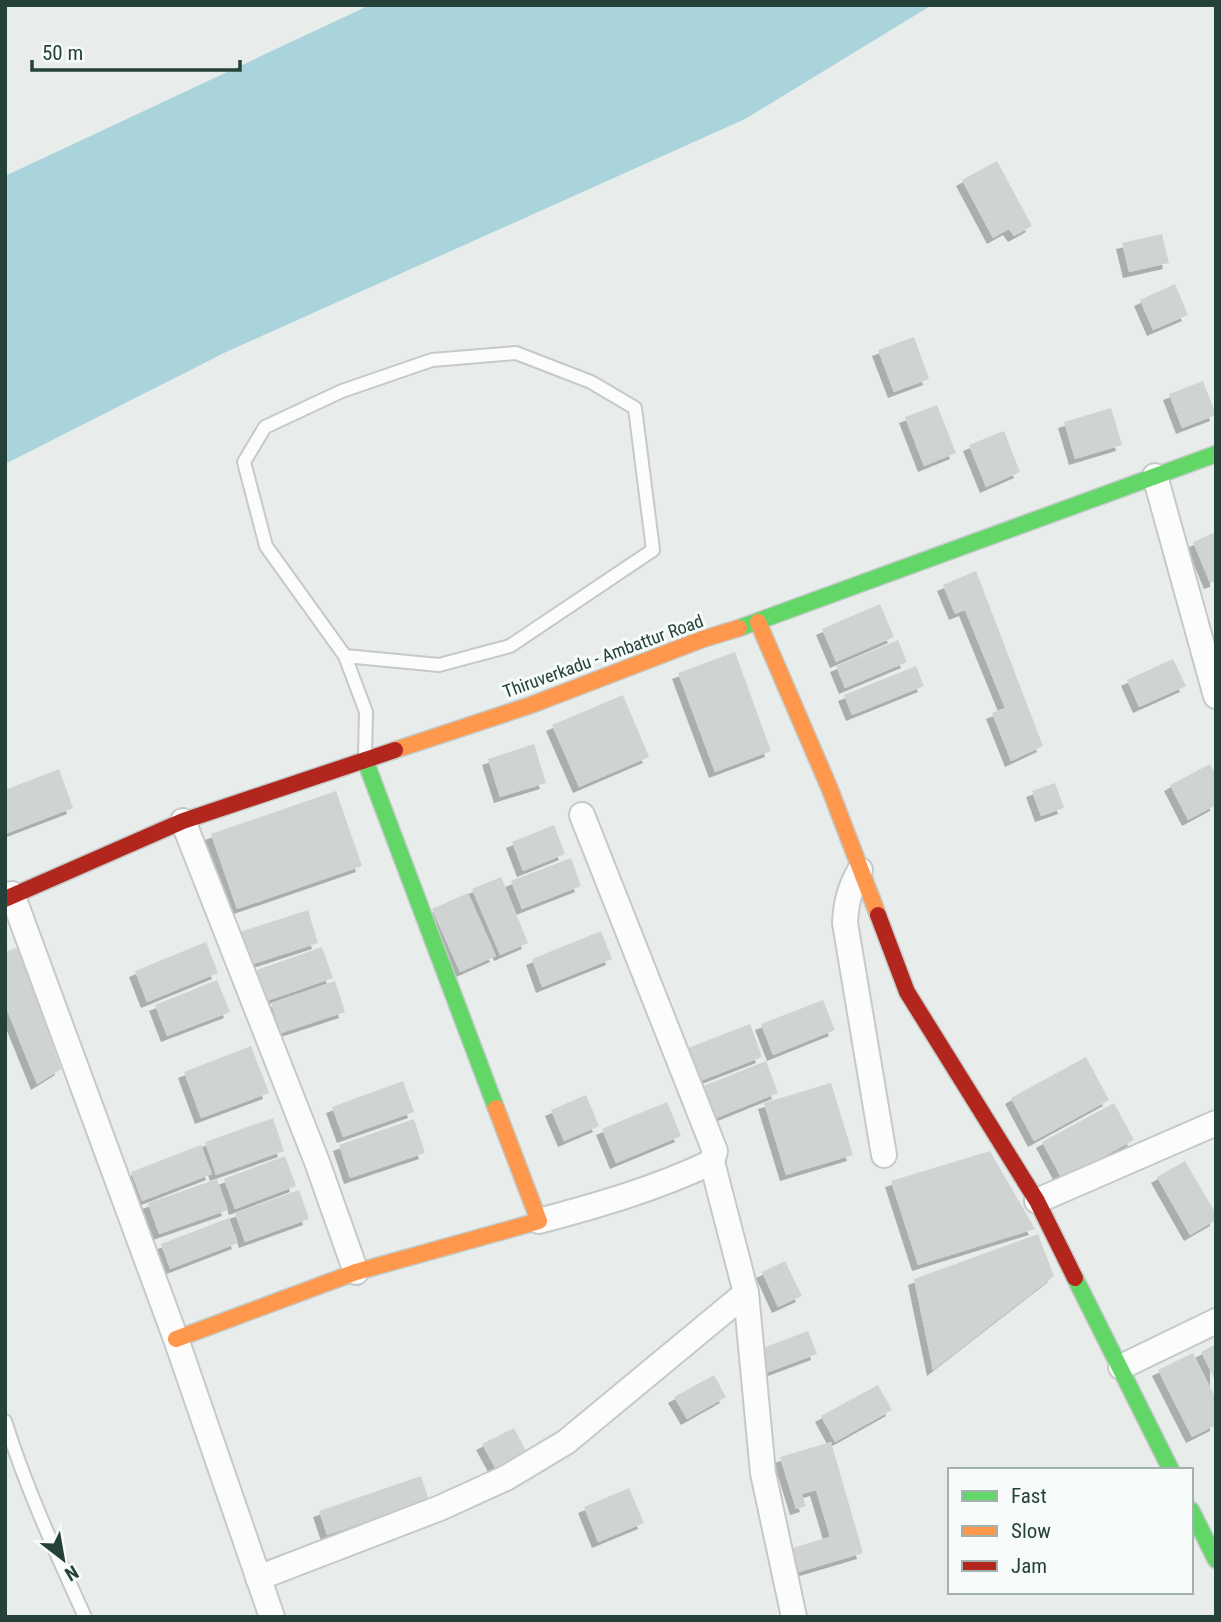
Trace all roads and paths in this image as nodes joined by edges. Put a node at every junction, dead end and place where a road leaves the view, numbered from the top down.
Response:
1 (1216, 454) edge
2 (1155, 476) junction
3 (758, 622) junction
4 (345, 656) junction
5 (1216, 696) edge
6 (365, 760) junction
7 (582, 815) dead end
8 (183, 821) junction
9 (860, 870) junction
10 (9, 896) edge
11 (1216, 1123) edge
12 (884, 1155) dead end
13 (712, 1162) junction
14 (1037, 1201) junction
15 (539, 1221) junction
16 (356, 1272) junction
17 (746, 1293) junction
18 (1216, 1321) edge
19 (176, 1339) junction
20 (1121, 1367) junction
21 (5, 1421) edge
22 (1170, 1468) edge
23 (1203, 1522) edge
24 (1216, 1560) edge
25 (258, 1578) junction
26 (85, 1617) edge
27 (272, 1617) edge
28 (794, 1617) edge

1 - 2 street, Thiruverkadu - Ambattur Road
2 - 3 street, Thiruverkadu - Ambattur Road
2 - 5 street
3 - 6 street, Thiruverkadu - Ambattur Road
3 - 9 street
4 - 4 lane
4 - 6 lane
6 - 8 street, Thiruverkadu - Ambattur Road
6 - 15 street
7 - 13 street
8 - 10 street, Thiruverkadu - Ambattur Road
8 - 16 street
9 - 12 street
9 - 14 street
10 - 19 street
11 - 14 street
13 - 15 street
13 - 17 street
14 - 20 street
15 - 16 street
16 - 19 street
17 - 25 street
17 - 28 street
18 - 20 street
19 - 25 street
20 - 22 street
21 - 26 lane
23 - 24 street
25 - 27 street

